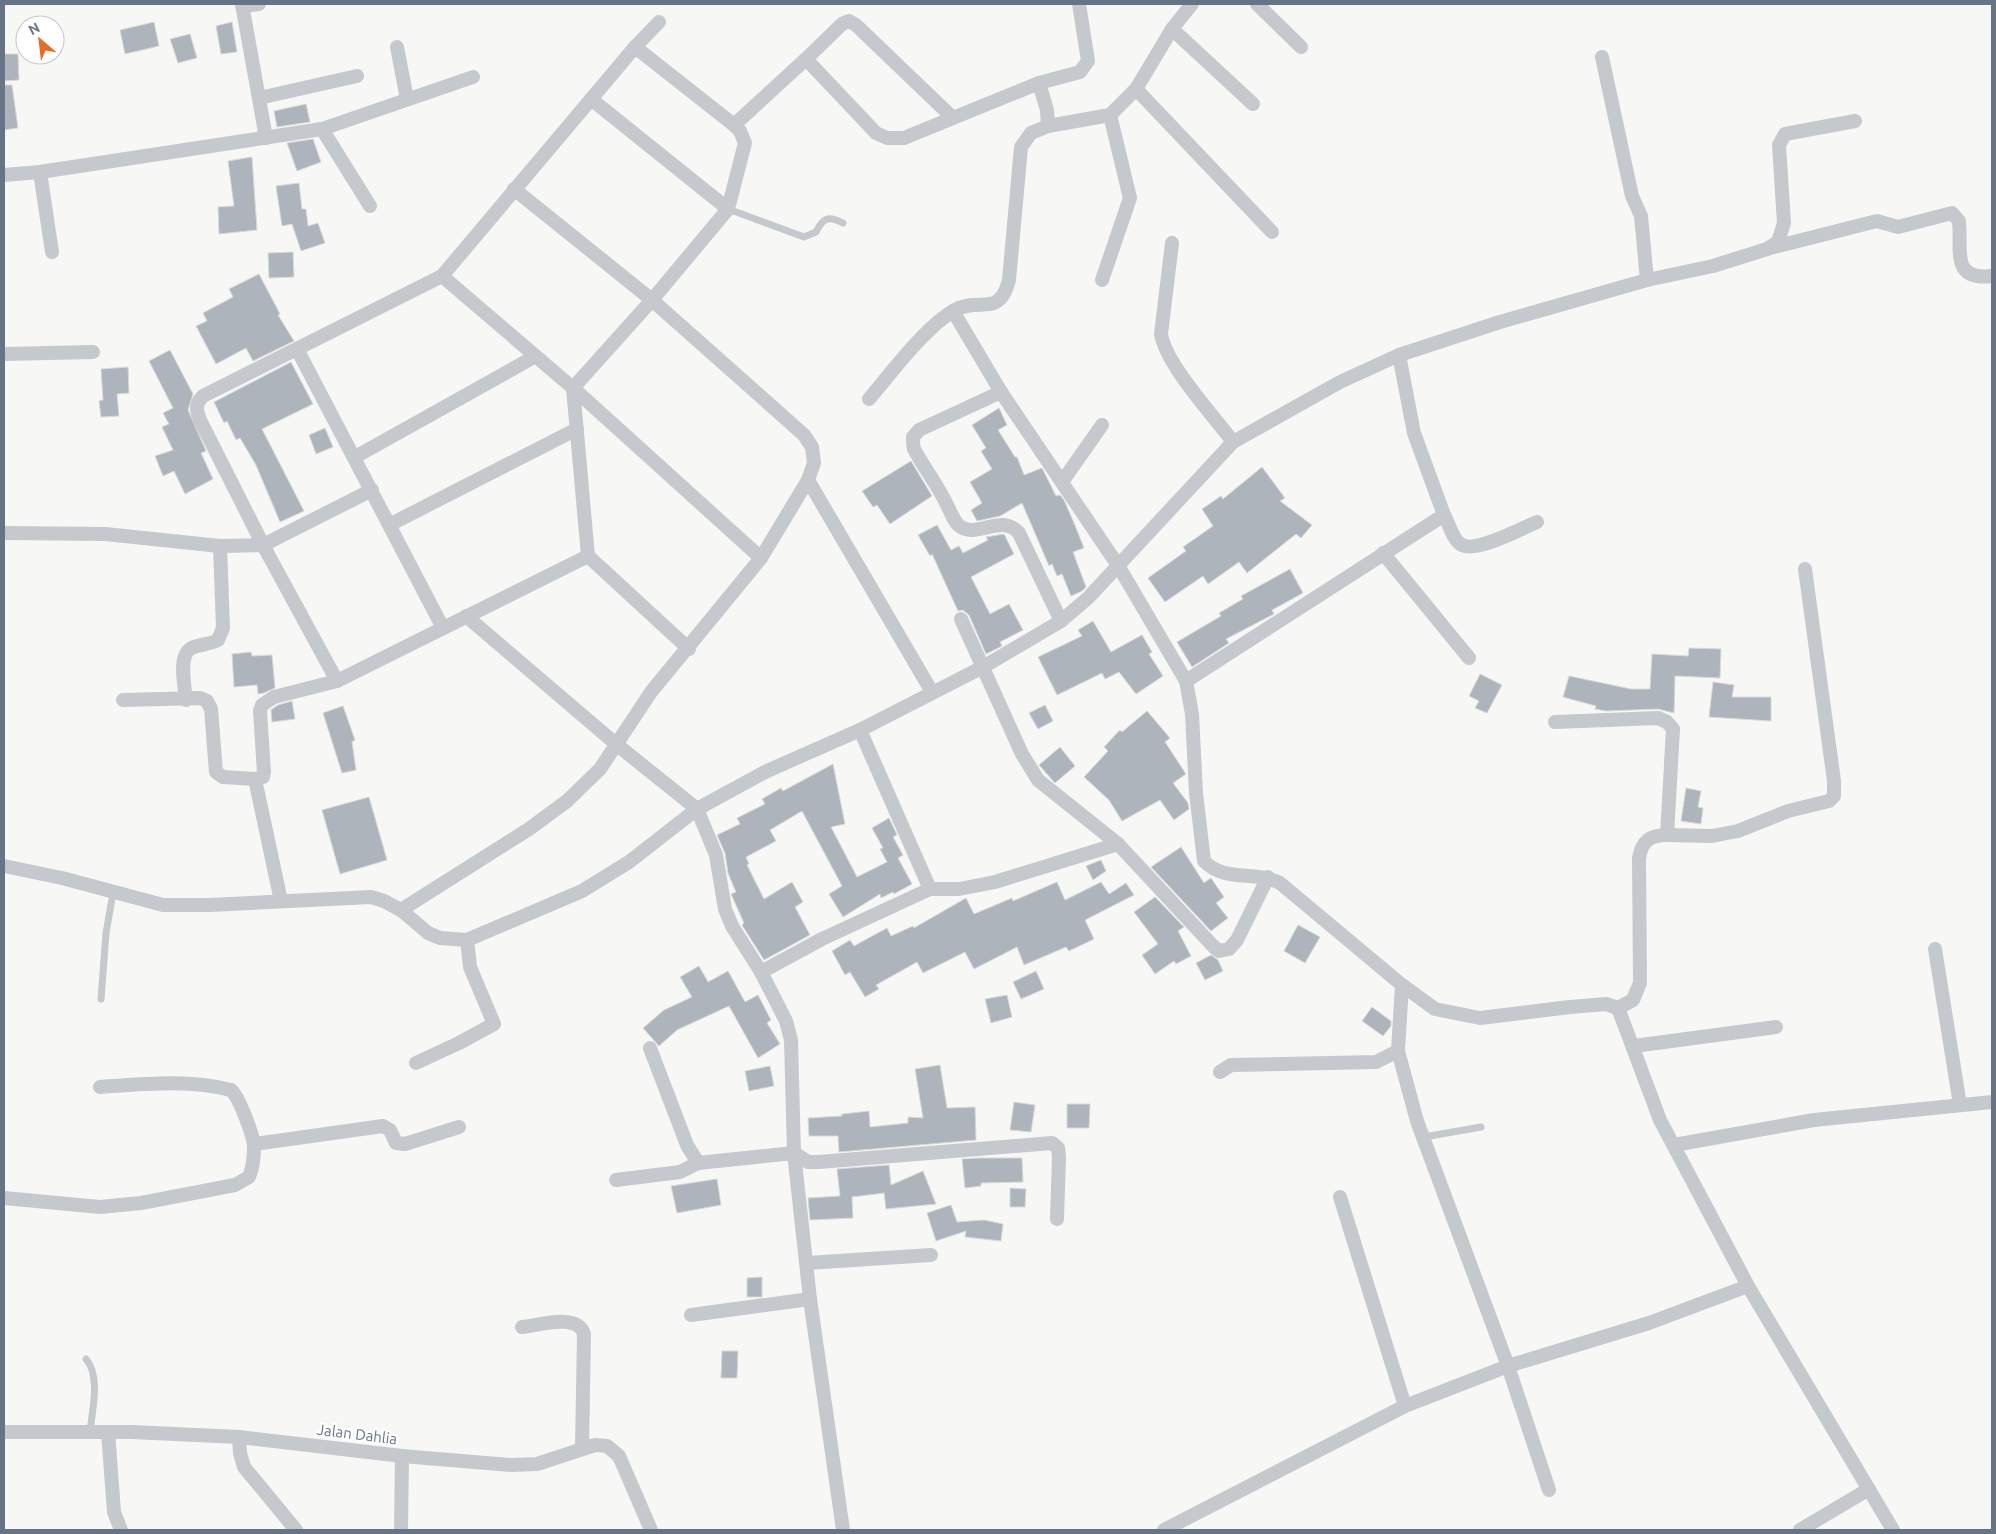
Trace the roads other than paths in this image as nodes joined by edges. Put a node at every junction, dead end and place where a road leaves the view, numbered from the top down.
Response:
1 (259, 4) edge
2 (1079, 4) edge
3 (1192, 4) edge
4 (1257, 4) edge
5 (242, 5) edge
6 (659, 22) dead end
7 (1172, 28) junction
8 (397, 47) dead end
9 (635, 47) junction
10 (1301, 47) dead end
11 (1602, 57) dead end
12 (806, 58) junction
13 (357, 76) dead end
14 (473, 77) dead end
15 (1039, 83) junction
16 (1136, 89) junction
17 (259, 98) junction
18 (407, 99) junction
19 (591, 99) junction
20 (1253, 104) dead end
21 (1110, 115) junction
22 (953, 118) junction
23 (1855, 121) dead end
24 (734, 125) junction
25 (1048, 126) junction
26 (322, 128) junction
27 (266, 138) junction
28 (40, 172) junction
29 (4, 176) edge
30 (514, 189) junction
31 (370, 206) dead end
32 (728, 208) junction
33 (843, 223) dead end
34 (1272, 232) dead end
35 (1172, 243) dead end
36 (1767, 249) junction
37 (52, 252) dead end
38 (442, 276) junction
39 (1992, 276) edge
40 (1102, 280) dead end
41 (1647, 280) junction
42 (652, 300) junction
43 (952, 311) junction
44 (297, 349) junction
45 (93, 352) dead end
46 (4, 354) edge
47 (1399, 355) junction
48 (534, 357) junction
49 (574, 388) junction
50 (1001, 392) junction
51 (869, 399) dead end
52 (1102, 425) dead end
53 (577, 429) junction
54 (1233, 442) junction
55 (355, 457) junction
56 (808, 480) junction
57 (1062, 482) junction
58 (372, 490) junction
59 (1444, 515) junction
60 (1537, 522) dead end
61 (391, 524) junction
62 (4, 532) edge
63 (263, 545) junction
64 (220, 546) junction
65 (1383, 553) junction
66 (588, 556) junction
67 (761, 558) junction
68 (1118, 567) junction
69 (1805, 569) dead end
70 (466, 616) junction
71 (961, 619) dead end
72 (1061, 621) junction
73 (443, 628) junction
74 (688, 649) junction
75 (1469, 658) dead end
76 (983, 667) junction
77 (337, 681) junction
78 (1186, 681) junction
79 (932, 692) junction
80 (123, 700) dead end
81 (186, 700) junction
82 (1554, 722) dead end
83 (860, 730) junction
84 (616, 744) junction
85 (255, 780) junction
86 (697, 809) junction
87 (1667, 835) junction
88 (1118, 844) junction
89 (4, 866) edge
90 (1268, 877) junction
91 (930, 889) junction
92 (113, 893) junction
93 (281, 901) junction
94 (401, 910) junction
95 (466, 940) junction
96 (1935, 949) dead end
97 (761, 972) junction
98 (1402, 985) junction
99 (101, 999) dead end
100 (1618, 1008) junction
101 (1776, 1027) dead end
102 (1634, 1046) junction
103 (650, 1048) dead end
104 (1398, 1051) junction
105 (416, 1063) dead end
106 (1220, 1072) dead end
107 (100, 1087) dead end
108 (1992, 1102) edge
109 (1960, 1105) junction
110 (459, 1126) dead end
111 (1481, 1127) dead end
112 (1424, 1137) junction
113 (254, 1144) junction
114 (1674, 1145) junction
115 (794, 1153) junction
116 (698, 1163) junction
117 (616, 1180) dead end
118 (4, 1198) edge
119 (1340, 1198) dead end
120 (1057, 1219) dead end
121 (931, 1255) dead end
122 (807, 1264) junction
123 (1748, 1286) junction
124 (810, 1299) junction
125 (691, 1315) dead end
126 (522, 1327) dead end
127 (86, 1359) dead end
128 (1508, 1366) junction
129 (1405, 1406) junction
130 (4, 1432) edge
131 (90, 1432) junction
132 (108, 1432) junction
133 (239, 1437) junction
134 (582, 1448) junction
135 (402, 1456) junction
136 (1869, 1489) junction
137 (1550, 1490) dead end
138 (121, 1530) edge
139 (296, 1530) edge
140 (401, 1530) edge
141 (650, 1530) edge
142 (843, 1530) edge
143 (1164, 1530) edge
144 (1800, 1530) edge
145 (1892, 1530) edge

1 - 5 street
2 - 15 street
3 - 7 street
4 - 10 street
5 - 17 street
6 - 9 street
7 - 16 street
7 - 20 street
8 - 18 street
9 - 19 street
9 - 24 street
11 - 41 street
12 - 22 street
12 - 22 street
12 - 24 street
13 - 17 street
14 - 18 street
15 - 22 street
15 - 25 street
16 - 21 street
16 - 34 street
17 - 27 street
18 - 26 street
19 - 30 street
19 - 32 street
21 - 25 street
21 - 40 street
23 - 36 street
24 - 32 street
25 - 43 street
26 - 27 street
26 - 31 street
27 - 28 street
28 - 29 street
28 - 37 street
30 - 38 street
30 - 42 street
32 - 33 lane
32 - 42 street
35 - 54 street
36 - 39 street
36 - 41 street
38 - 44 street
38 - 48 street
41 - 47 street
42 - 49 street
42 - 56 street
43 - 50 street
43 - 51 street
44 - 55 street
44 - 63 street
45 - 46 street
47 - 54 street
47 - 59 street
48 - 49 street
48 - 55 street
49 - 53 street
49 - 67 street
50 - 57 street
50 - 72 street
52 - 57 street
53 - 61 street
53 - 66 street
54 - 68 street
55 - 58 street
56 - 67 street
56 - 79 street
57 - 68 street
58 - 61 street
58 - 63 street
59 - 60 street
59 - 65 street
61 - 73 street
62 - 64 street
63 - 64 street
63 - 77 street
64 - 81 street
65 - 75 street
65 - 78 street
66 - 70 street
66 - 74 street
67 - 74 street
68 - 72 street
68 - 78 street
69 - 87 street
70 - 73 street
70 - 84 street
71 - 76 street
72 - 76 street
73 - 77 street
74 - 84 street
76 - 79 street
76 - 88 street
77 - 85 street
78 - 90 street
79 - 83 street
80 - 81 street
81 - 85 street
82 - 87 street
83 - 86 street
83 - 91 street
84 - 86 street
84 - 94 street
85 - 93 street
86 - 95 street
86 - 97 street
87 - 100 street
88 - 90 street
88 - 91 street
89 - 92 street
90 - 98 street
91 - 97 street
92 - 93 street
92 - 99 lane
93 - 94 street
94 - 95 street
95 - 105 street
96 - 109 street
97 - 115 street
98 - 100 street
98 - 104 street
100 - 102 street
101 - 102 street
102 - 114 street
103 - 116 street
104 - 106 street
104 - 112 street
107 - 113 street
108 - 109 street
109 - 114 street
110 - 113 street
111 - 112 lane
112 - 128 street
113 - 118 street
114 - 123 street
115 - 116 street
115 - 120 street
115 - 122 street
116 - 117 street
119 - 129 street
121 - 122 street
122 - 124 street
123 - 128 street
123 - 136 street
124 - 125 street
124 - 142 street
126 - 134 street
127 - 131 lane
128 - 129 street
128 - 137 street
129 - 143 street
130 - 131 street, Jalan Dahlia
131 - 132 street, Jalan Dahlia
132 - 133 street, Jalan Dahlia
132 - 138 street
133 - 135 street, Jalan Dahlia
133 - 139 street
134 - 135 street, Jalan Dahlia
134 - 141 street, Jalan Dahlia
135 - 140 street
136 - 144 street
136 - 145 street

